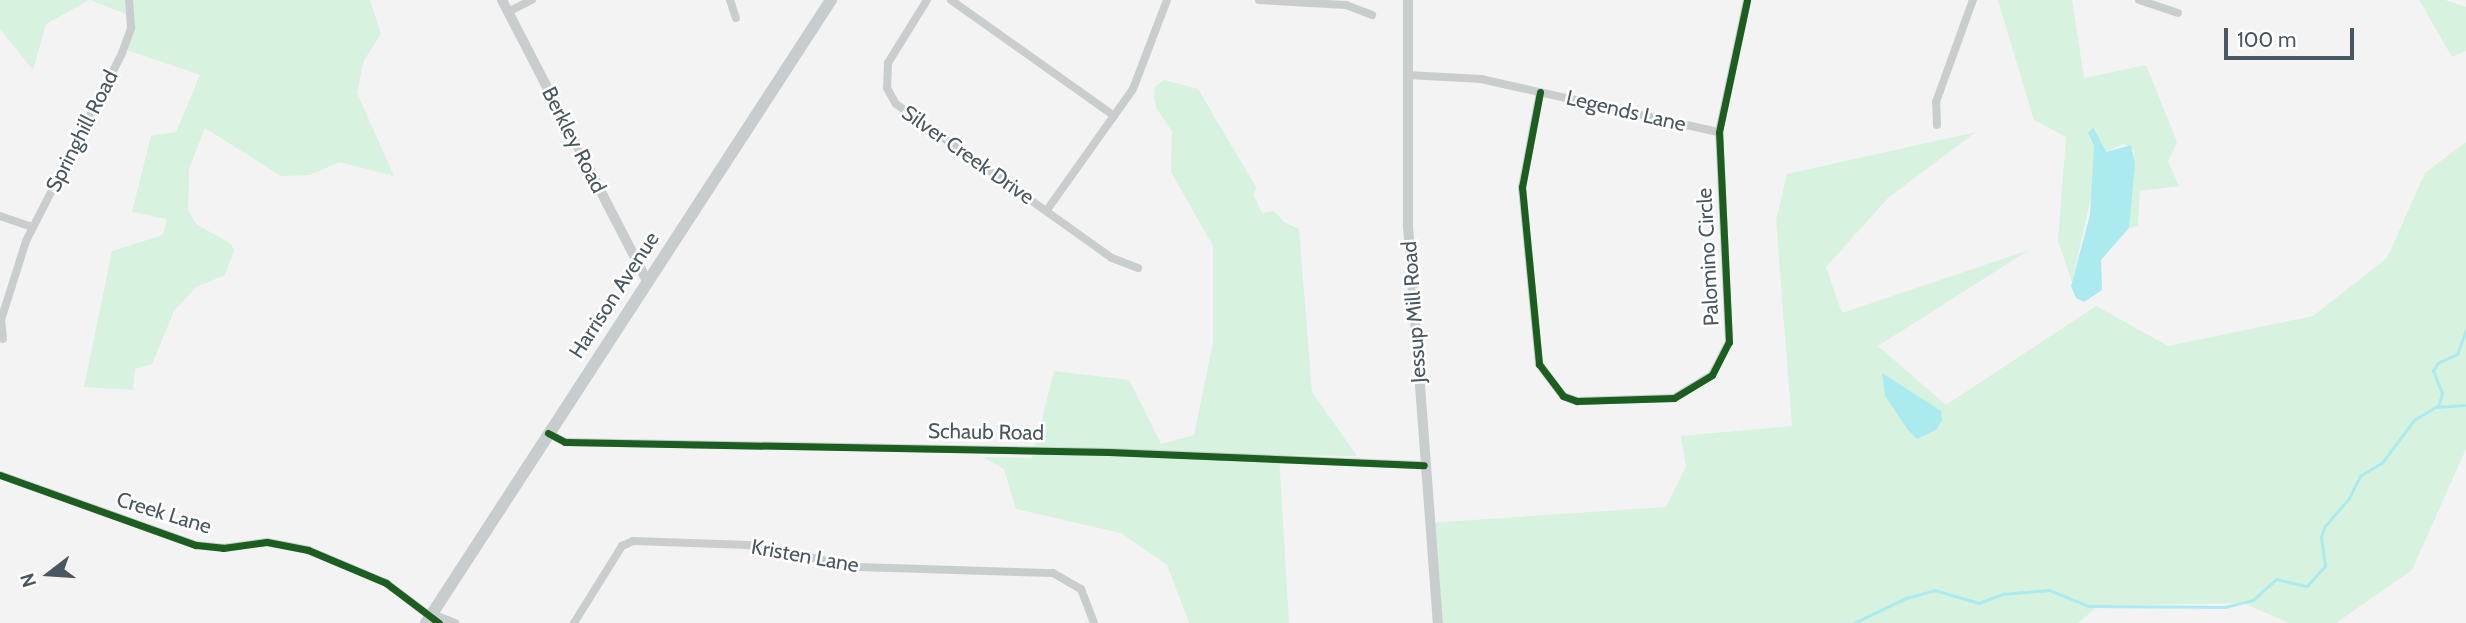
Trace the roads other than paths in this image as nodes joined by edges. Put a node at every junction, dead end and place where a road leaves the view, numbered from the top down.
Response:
1 (129, 0) edge
2 (502, 0) edge
3 (532, 0) edge
4 (730, 0) edge
5 (831, 0) edge
6 (927, 0) edge
7 (951, 0) edge
8 (1167, 0) edge
9 (1259, 0) edge
10 (1408, 0) edge
11 (1746, 0) edge
12 (1973, 0) edge
13 (2139, 0) edge
14 (508, 12) junction
15 (2178, 13) dead end
16 (1372, 15) dead end
17 (736, 18) dead end
18 (1407, 75) junction
19 (1540, 92) junction
20 (1114, 116) junction
21 (1937, 125) dead end
22 (1719, 132) junction
23 (1047, 210) junction
24 (0, 216) edge
25 (32, 227) junction
26 (1138, 268) dead end
27 (646, 279) junction
28 (3, 339) dead end
29 (548, 433) junction
30 (1424, 465) junction
31 (0, 475) edge
32 (432, 620) edge
33 (455, 623) edge
34 (574, 623) edge
35 (1094, 623) edge
36 (1438, 623) edge

1 - 25 street, Springhill Road
2 - 14 street, Berkley Road
3 - 14 street
4 - 17 street
5 - 27 main road, Harrison Avenue
6 - 23 street, Silver Creek Drive
7 - 20 street
8 - 20 street
9 - 16 street
10 - 18 street, Jessup Mill Road
11 - 22 street, Palomino Circle
12 - 21 street
13 - 15 street
14 - 27 street, Berkley Road
18 - 19 street, Legends Lane
18 - 30 street, Jessup Mill Road
19 - 22 street, Legends Lane
19 - 22 street, Palomino Circle
20 - 23 street
23 - 26 street, Silver Creek Drive
24 - 25 street
25 - 28 street, Springhill Road
27 - 29 main road, Harrison Avenue
29 - 30 street, Schaub Road
29 - 32 main road, Harrison Avenue
30 - 36 street, Jessup Mill Road
31 - 32 street, Creek Lane
32 - 33 street
34 - 35 street, Kristen Lane

